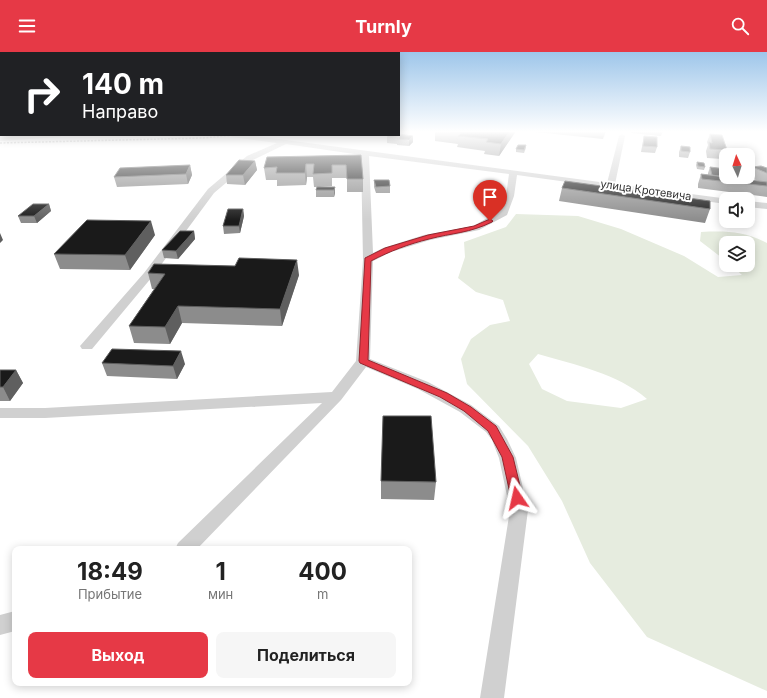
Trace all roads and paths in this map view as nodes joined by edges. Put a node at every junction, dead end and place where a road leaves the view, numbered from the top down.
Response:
1 (246, 161) edge
2 (365, 161) edge
3 (433, 161) edge
4 (616, 161) edge
5 (513, 172) junction
6 (611, 185) junction
7 (719, 200) edge
8 (755, 205) edge
9 (767, 206) edge
10 (368, 260) junction
11 (87, 346) dead end
12 (363, 361) junction
13 (336, 397) junction
14 (0, 413) edge
15 (188, 546) edge
16 (12, 622) edge
17 (0, 625) edge
18 (492, 698) edge

1 - 11 street
2 - 10 street
3 - 5 street, улица Кротевича
4 - 6 street
5 - 6 street, улица Кротевича
5 - 10 street
6 - 7 street, улица Кротевича
8 - 9 street
10 - 12 street
12 - 13 street
12 - 18 street
13 - 14 street
13 - 15 street
16 - 17 street

